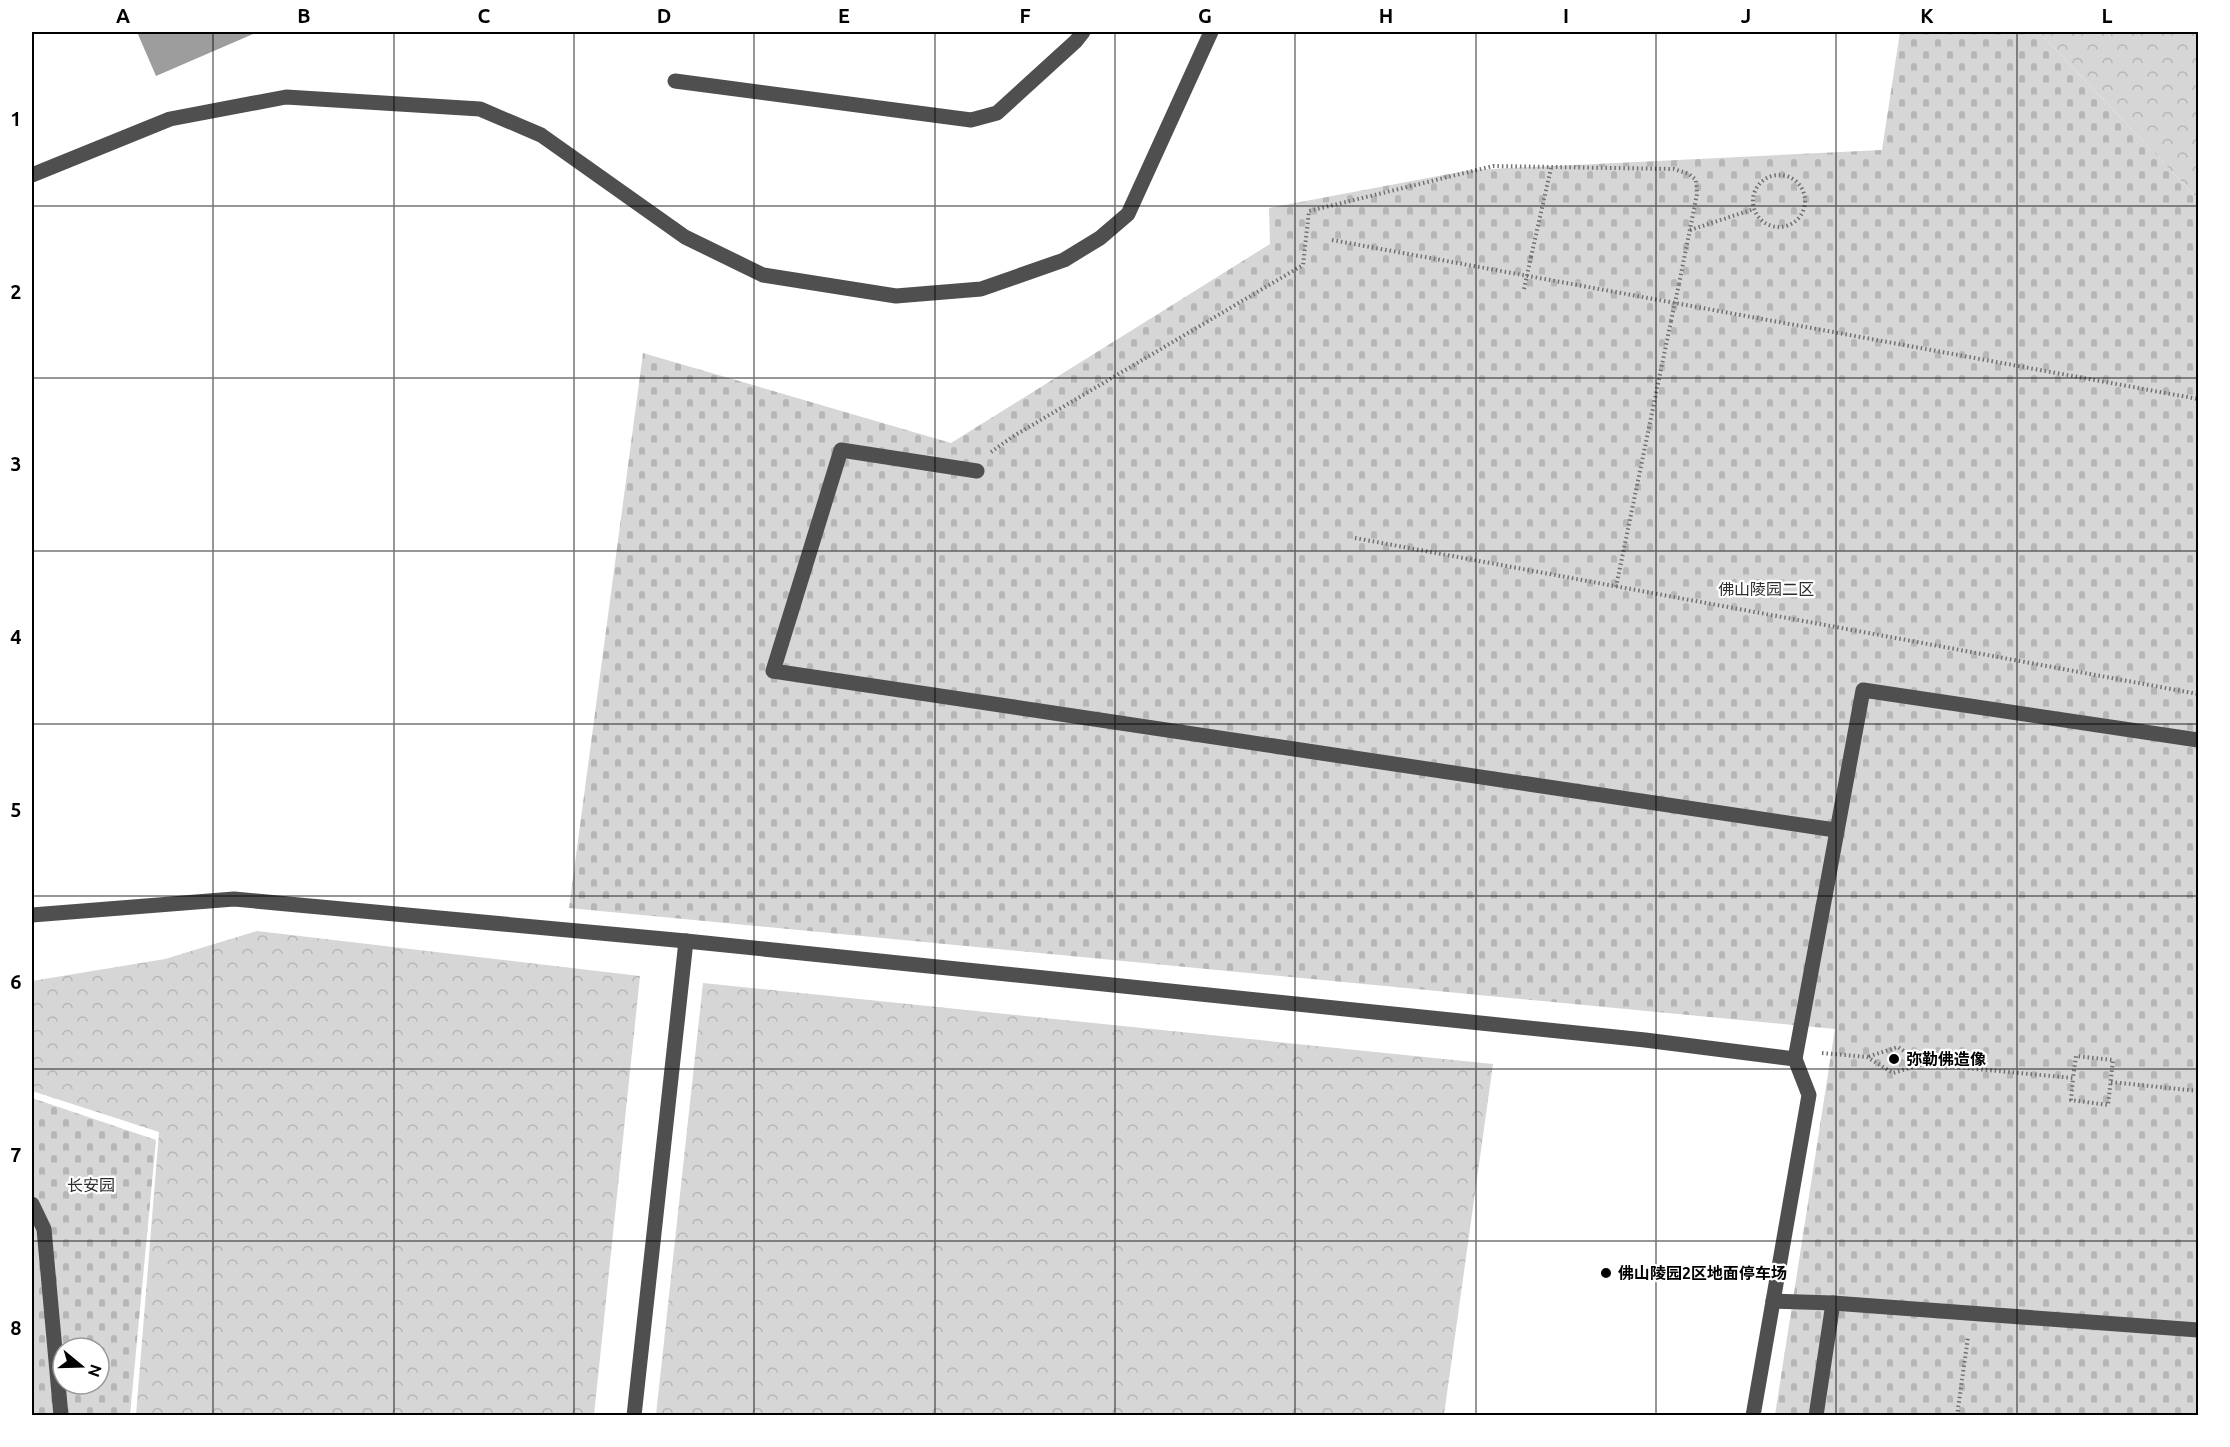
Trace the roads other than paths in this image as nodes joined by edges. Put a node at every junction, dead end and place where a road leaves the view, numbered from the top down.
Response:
1 (1083, 32) edge
2 (1211, 32) edge
3 (675, 81) dead end
4 (32, 175) edge
5 (971, 470) road end
6 (2199, 740) edge
7 (1836, 831) junction
8 (32, 915) edge
9 (686, 942) junction
10 (1795, 1059) junction
11 (32, 1204) edge
12 (1773, 1300) junction
13 (1833, 1303) junction
14 (2199, 1330) edge
15 (61, 1416) edge
16 (634, 1416) edge
17 (1753, 1416) edge
18 (1816, 1416) edge

1 - 3 street
2 - 4 street
5 - 7 street
6 - 7 street
7 - 10 street
8 - 9 street
9 - 10 street
9 - 16 street
10 - 12 street
11 - 15 street
12 - 13 street
12 - 17 street
13 - 14 street
13 - 18 street

